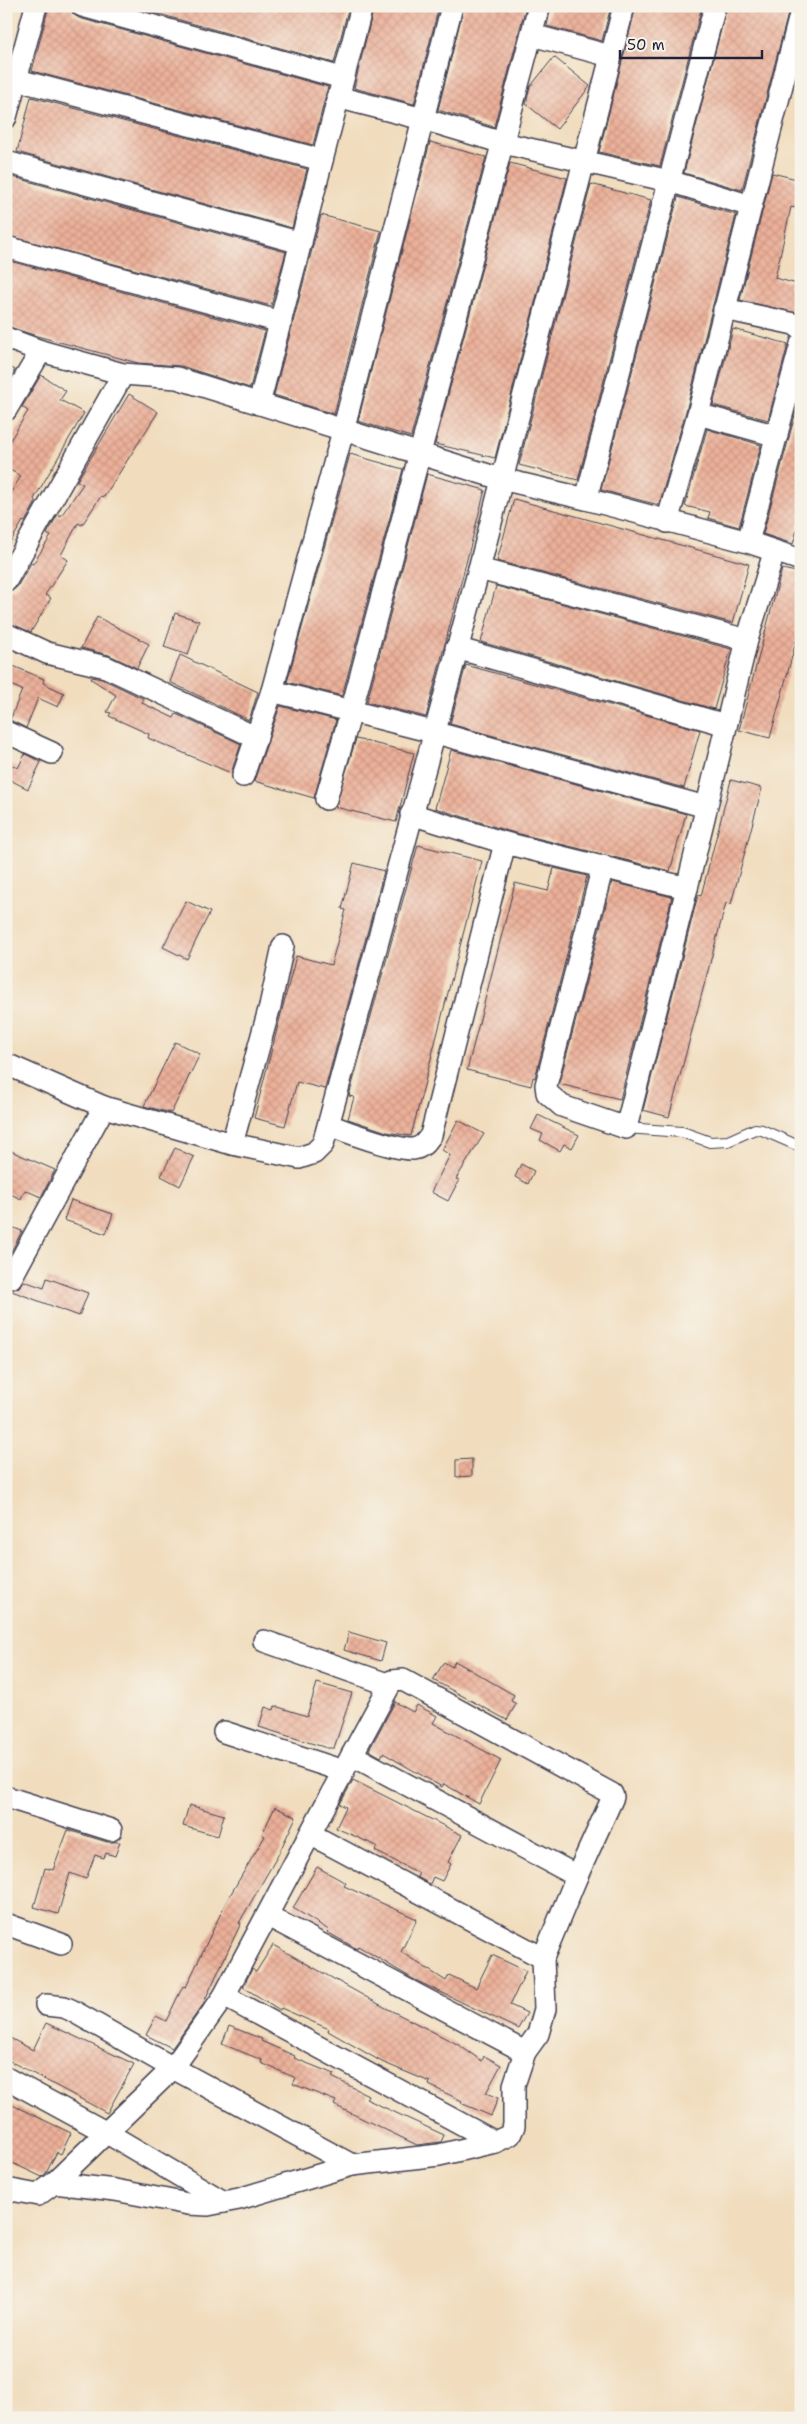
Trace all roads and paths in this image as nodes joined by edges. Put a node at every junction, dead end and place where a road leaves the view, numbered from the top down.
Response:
1 (36, 6) edge
2 (362, 6) edge
3 (452, 6) edge
4 (538, 6) edge
5 (624, 6) edge
6 (715, 6) edge
7 (87, 7) edge
8 (801, 11) edge
9 (532, 35) junction
10 (610, 56) junction
11 (11, 79) edge
12 (340, 88) junction
13 (6, 116) edge
14 (423, 119) junction
15 (503, 143) junction
16 (322, 160) junction
17 (6, 162) edge
18 (583, 162) junction
19 (669, 181) junction
20 (751, 206) junction
21 (301, 243) junction
22 (6, 247) edge
23 (724, 309) junction
24 (282, 322) junction
25 (801, 329) edge
26 (6, 338) edge
27 (801, 344) edge
28 (41, 351) junction
29 (123, 374) junction
30 (259, 404) junction
31 (6, 410) edge
32 (698, 414) junction
33 (343, 430) junction
34 (777, 436) junction
35 (419, 454) junction
36 (501, 479) junction
37 (586, 499) junction
38 (667, 522) junction
39 (748, 542) junction
40 (774, 553) junction
41 (801, 560) edge
42 (479, 569) junction
43 (6, 581) edge
44 (6, 634) edge
45 (747, 640) junction
46 (456, 648) junction
47 (272, 691) junction
48 (351, 712) junction
49 (726, 725) junction
50 (6, 732) edge
51 (434, 732) junction
52 (257, 738) junction
53 (52, 752) dead end
54 (243, 776) dead end
55 (326, 799) dead end
56 (706, 807) junction
57 (411, 814) junction
58 (505, 843) junction
59 (603, 866) junction
60 (687, 888) junction
61 (283, 946) dead end
62 (6, 1064) edge
63 (104, 1108) junction
64 (329, 1126) junction
65 (626, 1128) junction
66 (232, 1144) junction
67 (801, 1147) edge
68 (11, 1278) dead end
69 (264, 1641) dead end
70 (390, 1685) junction
71 (224, 1732) dead end
72 (348, 1763) junction
73 (6, 1797) edge
74 (111, 1830) dead end
75 (310, 1834) junction
76 (577, 1876) junction
77 (268, 1916) junction
78 (6, 1924) edge
79 (61, 1944) dead end
80 (543, 1958) junction
81 (224, 1996) junction
82 (46, 2005) dead end
83 (526, 2052) junction
84 (173, 2068) junction
85 (6, 2078) edge
86 (107, 2132) junction
87 (495, 2142) junction
88 (352, 2164) junction
89 (6, 2178) edge
90 (6, 2189) edge
91 (46, 2189) junction
92 (224, 2202) junction

1 - 11 street
2 - 12 street
3 - 14 street
4 - 9 street
5 - 10 street
6 - 19 street
7 - 12 street
8 - 20 street
9 - 10 street
9 - 15 street
10 - 18 street
11 - 13 street
11 - 16 street
12 - 14 street
12 - 16 street
14 - 15 street
14 - 33 street
15 - 18 street
15 - 35 street
16 - 21 street
17 - 21 street
18 - 19 street
18 - 36 street
19 - 20 street
19 - 37 street
20 - 23 street
21 - 24 street
22 - 24 street
23 - 25 street
23 - 32 street
24 - 30 street
26 - 28 street
27 - 34 street
28 - 29 street
28 - 31 street
29 - 30 street
29 - 43 street
30 - 33 street
32 - 34 street
32 - 38 street
33 - 35 street
33 - 47 street
34 - 39 street
35 - 36 street
35 - 48 street
36 - 37 street
36 - 42 street
37 - 38 street
38 - 39 street
39 - 40 street
40 - 41 street
40 - 45 street
42 - 45 street
42 - 46 street
44 - 52 street
45 - 49 street
46 - 49 street
46 - 51 street
47 - 48 street
47 - 52 street
48 - 51 street
48 - 55 street
49 - 56 street
50 - 53 street
51 - 56 street
51 - 57 street
52 - 54 street
56 - 60 street
57 - 58 street
57 - 64 street
58 - 59 street
58 - 64 street
59 - 60 street
59 - 65 street
60 - 65 street
61 - 66 street
62 - 63 street
63 - 66 street
63 - 68 street
64 - 66 street
65 - 67 lane
69 - 70 street
70 - 72 street
70 - 76 street
71 - 72 street
72 - 75 street
72 - 76 street
73 - 74 street
75 - 77 street
75 - 80 street
76 - 80 street
77 - 81 street
77 - 83 street
78 - 79 street
80 - 83 street
81 - 84 street
81 - 87 street
82 - 84 street
83 - 87 street
84 - 86 street
84 - 88 street
85 - 86 street
86 - 91 street
86 - 92 street
87 - 88 street
88 - 92 street
89 - 91 street
90 - 91 street
91 - 92 street

